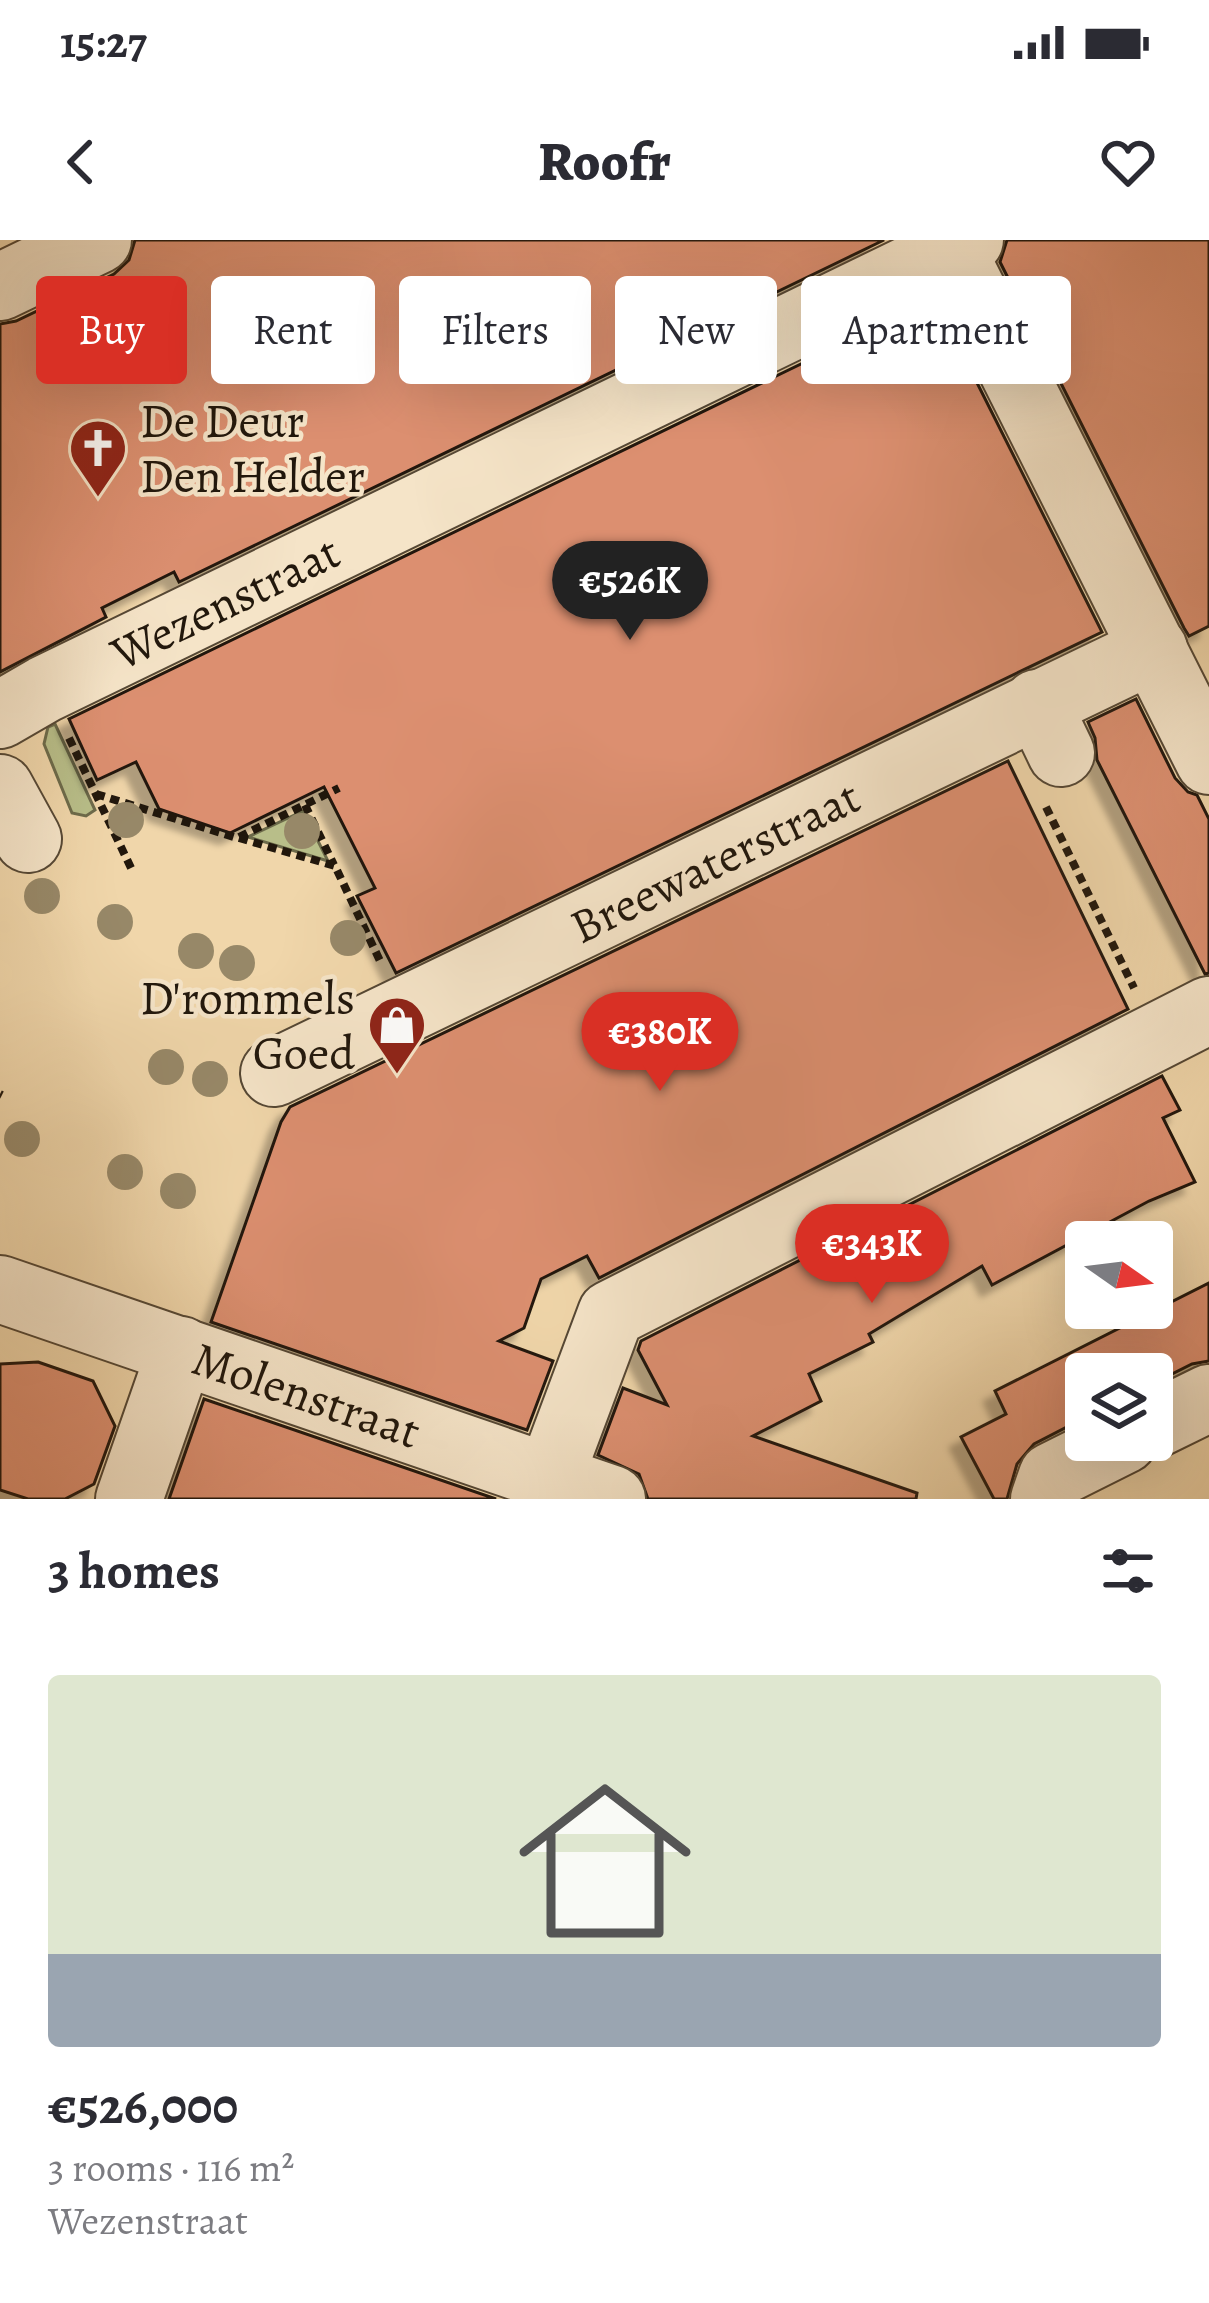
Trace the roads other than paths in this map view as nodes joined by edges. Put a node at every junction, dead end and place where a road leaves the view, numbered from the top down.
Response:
1 (98, 240) edge
2 (956, 243) edge
3 (0, 287) edge
4 (1177, 661) edge
5 (22, 702) edge
6 (1209, 761) edge
7 (1183, 1023) edge
8 (274, 1073) dead end
9 (0, 1288) edge
10 (181, 1350) junction
11 (1209, 1398) edge
12 (1173, 1416) edge
13 (1081, 1461) edge
14 (550, 1478) junction
15 (130, 1499) edge
16 (612, 1499) edge
17 (1044, 1499) edge

1 - 3 street
2 - 4 street
2 - 5 street, Wezenstraat
4 - 6 street
4 - 8 street, Breewaterstraat
7 - 14 street
9 - 10 street, Molenstraat
10 - 14 street, Molenstraat
10 - 15 street
11 - 12 street
13 - 17 street
14 - 16 street, Molenstraat

